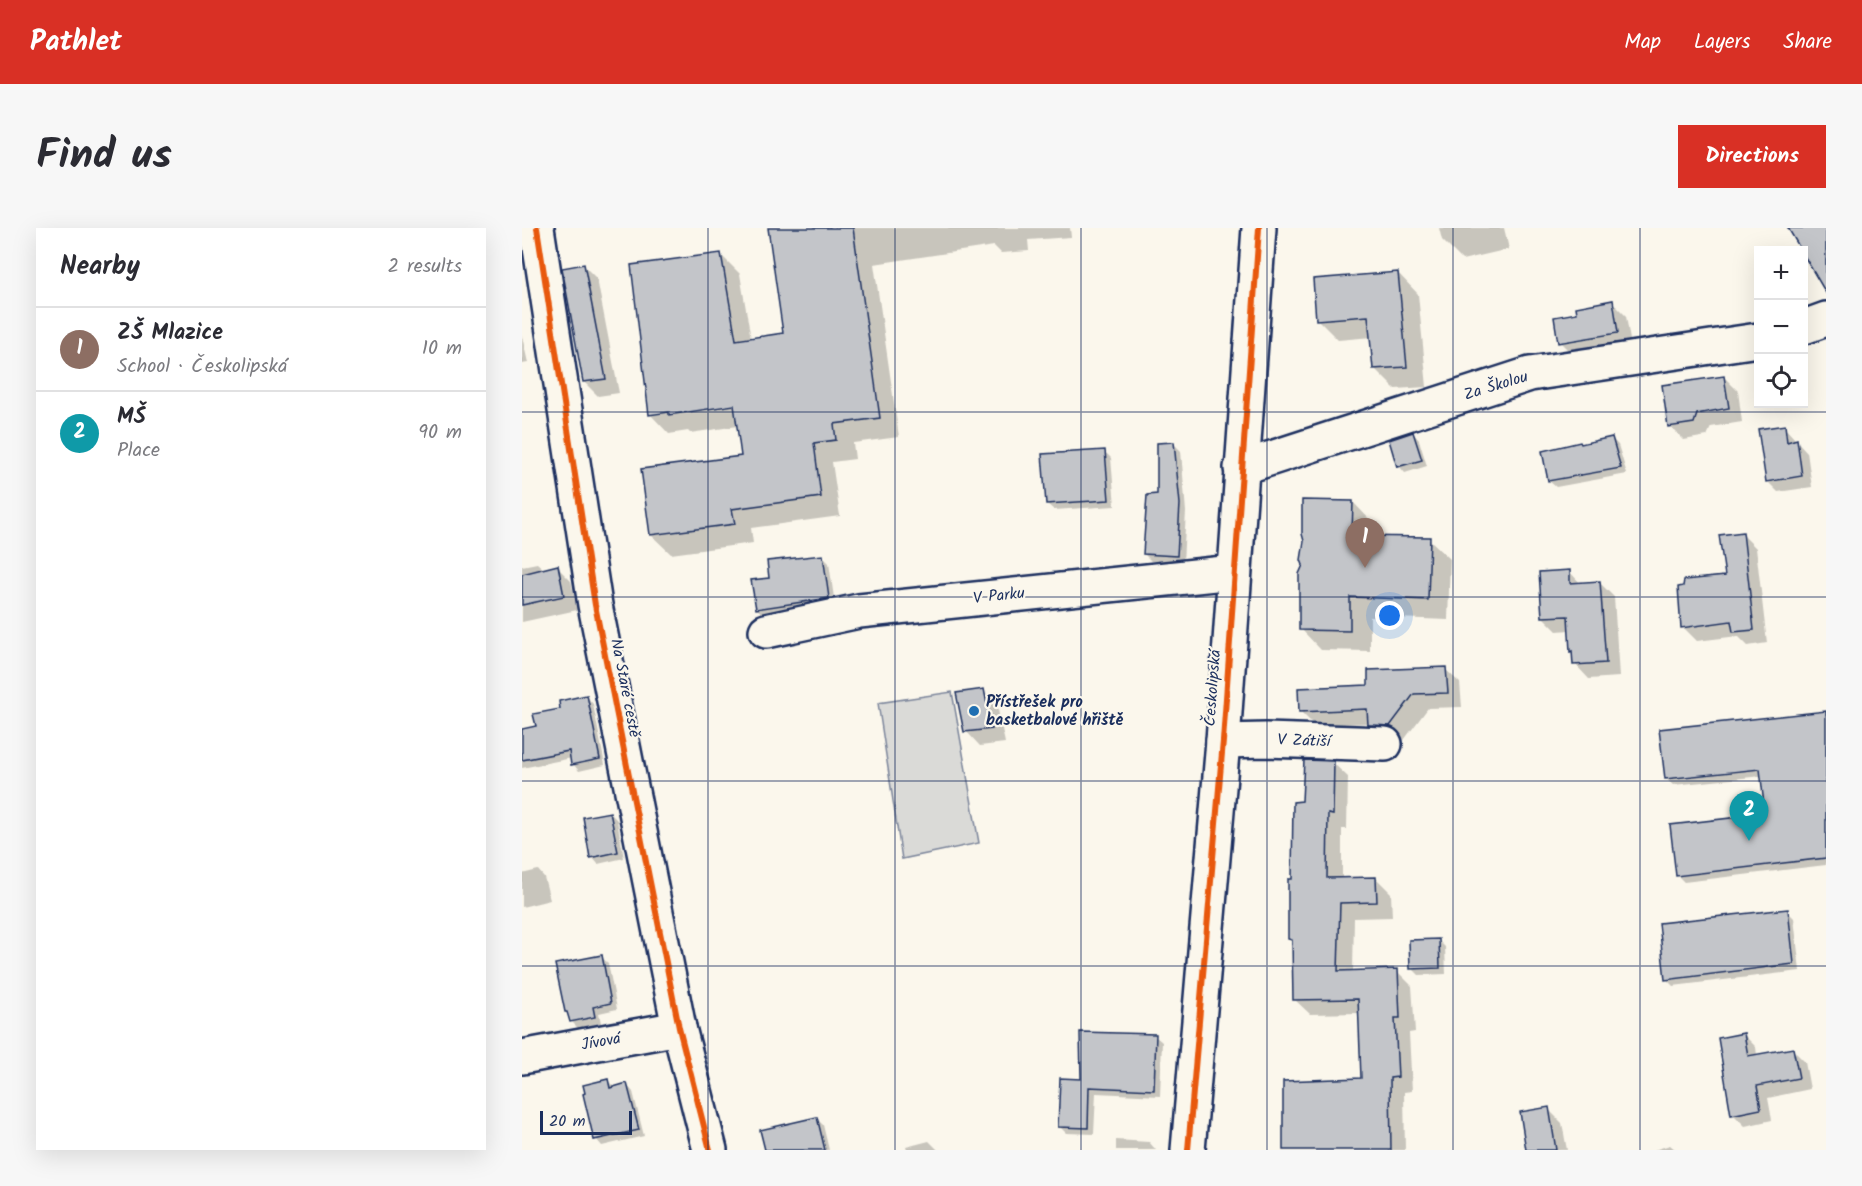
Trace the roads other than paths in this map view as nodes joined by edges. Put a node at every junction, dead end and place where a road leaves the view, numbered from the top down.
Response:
1 (537, 228) edge
2 (1259, 228) edge
3 (1826, 319) edge
4 (1808, 325) edge
5 (1754, 341) edge
6 (1241, 468) junction
7 (1234, 572) junction
8 (766, 631) dead end
9 (1222, 741) junction
10 (1385, 744) dead end
11 (679, 1028) junction
12 (522, 1057) edge
13 (710, 1150) edge
14 (1188, 1150) edge

1 - 11 street, Na Staré cestě
2 - 6 street, Českolipská
3 - 4 street
5 - 6 street, Za Školou
6 - 7 street, Českolipská
7 - 8 street, V Parku
7 - 9 street, Českolipská
9 - 10 street, V Zátiší
9 - 14 street, Českolipská
11 - 12 street, Jívová
11 - 13 street, Na Staré cestě

